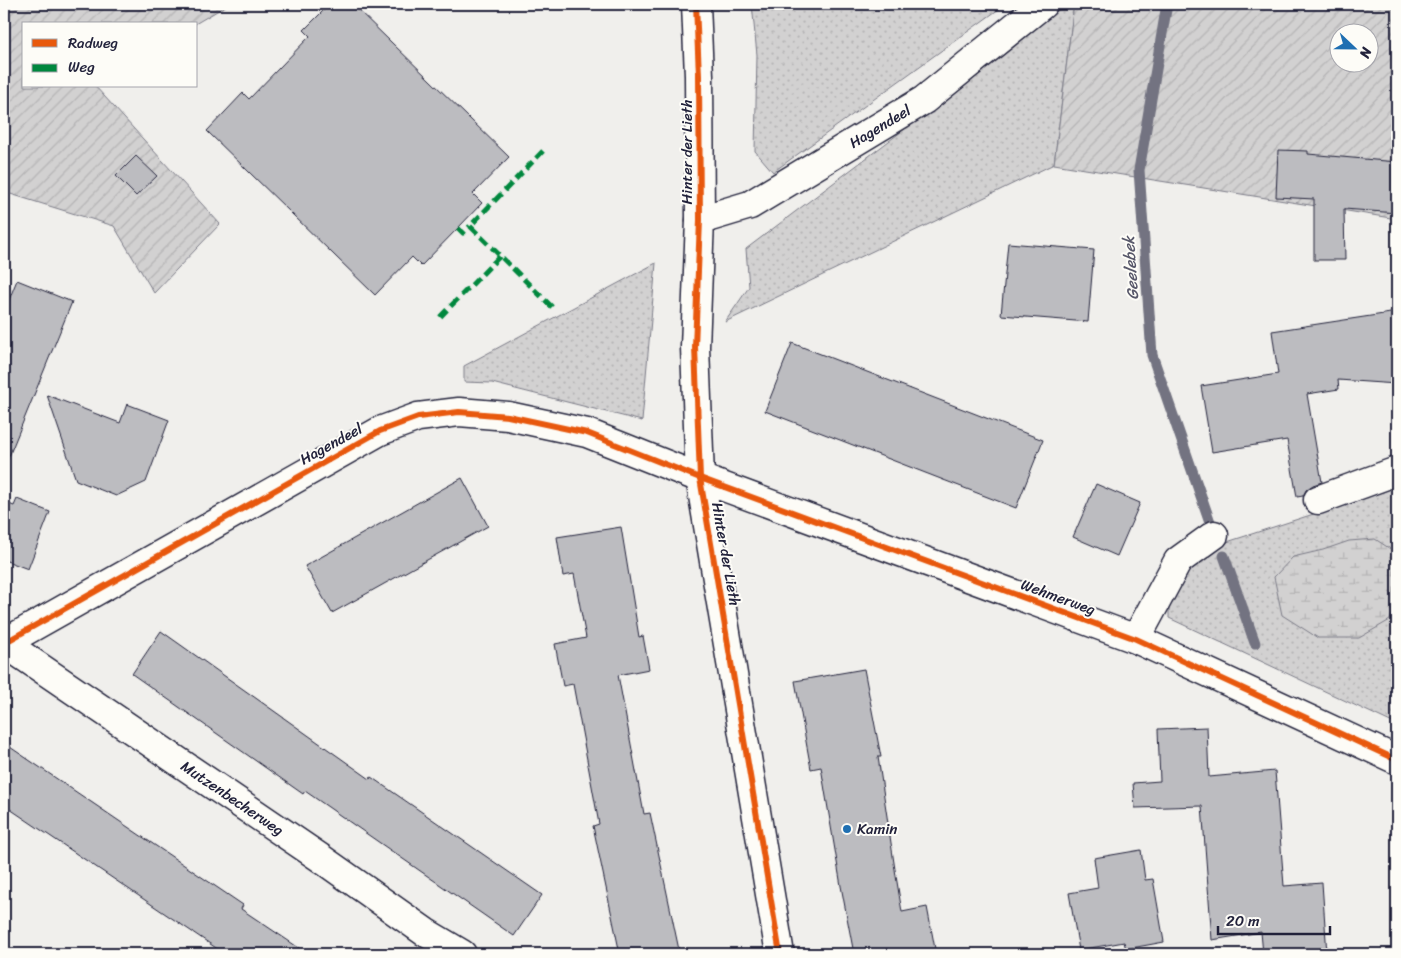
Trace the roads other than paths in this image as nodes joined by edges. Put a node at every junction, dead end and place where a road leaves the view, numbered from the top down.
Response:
1 (696, 4) edge
2 (1043, 4) edge
3 (700, 220) junction
4 (1397, 471) edge
5 (700, 478) junction
6 (1318, 500) dead end
7 (1214, 536) dead end
8 (1136, 639) junction
9 (4, 643) edge
10 (1397, 760) edge
11 (462, 954) edge
12 (780, 954) edge

1 - 3 street, Hinter der Lieth
2 - 3 street, Hagendeel
3 - 5 street, Hinter der Lieth
4 - 6 street
5 - 8 street, Wehmerweg
5 - 9 street, Hagendeel
5 - 12 street, Hinter der Lieth
7 - 8 street
8 - 10 street, Wehmerweg
9 - 11 street, Mutzenbecherweg

